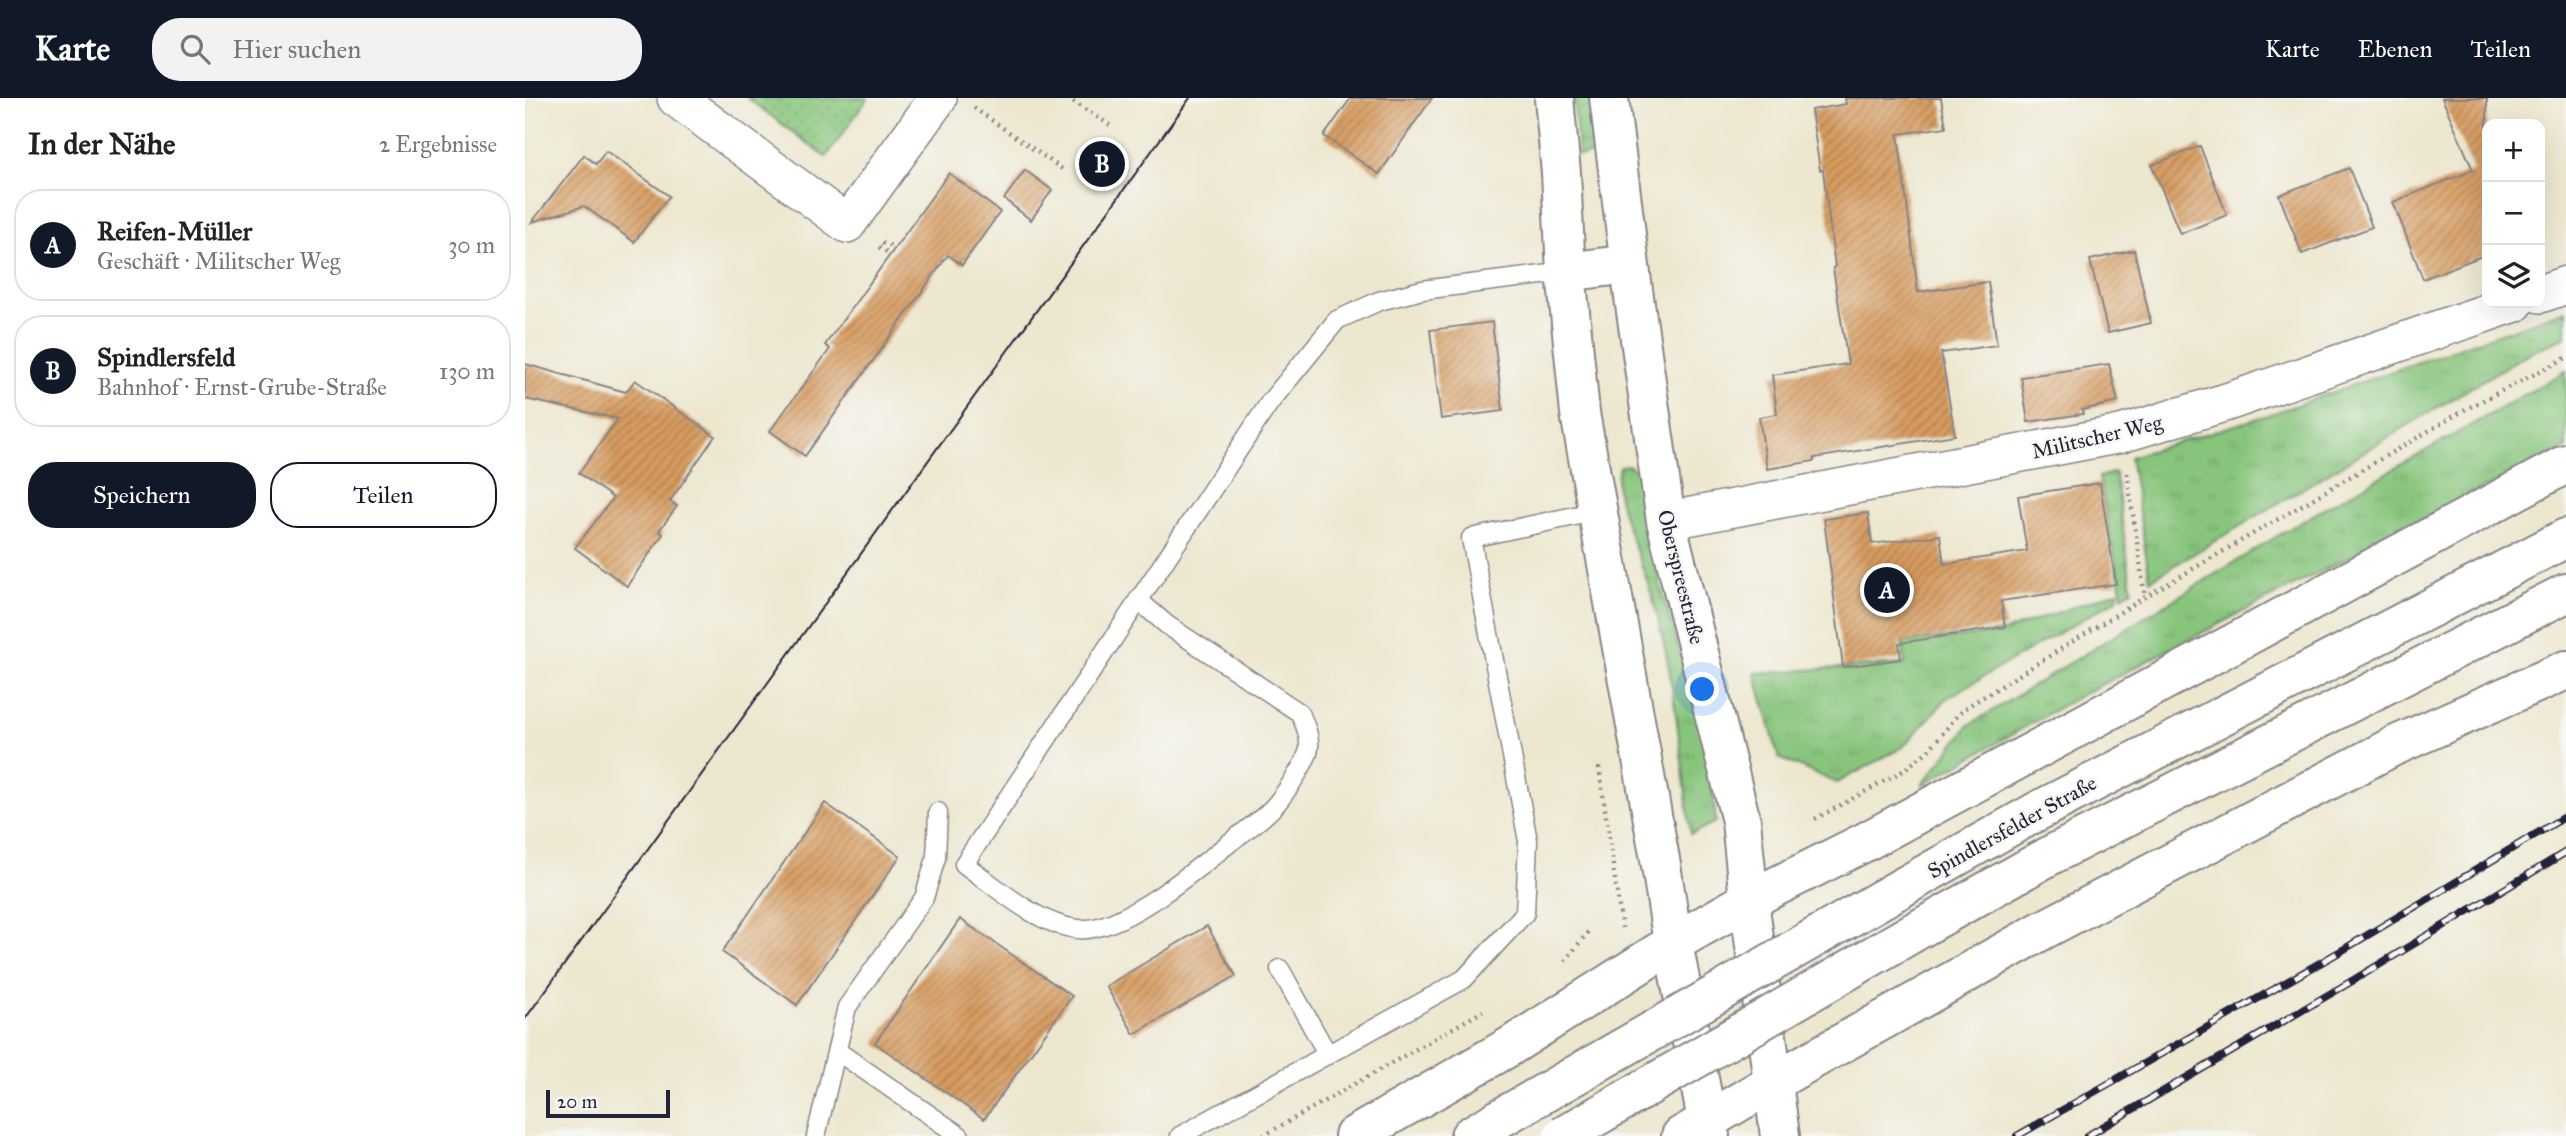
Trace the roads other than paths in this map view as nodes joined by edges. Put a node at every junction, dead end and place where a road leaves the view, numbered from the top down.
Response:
1 (676, 98) edge
2 (1554, 98) edge
3 (1609, 98) edge
4 (951, 100) edge
5 (1629, 264) junction
6 (1566, 272) junction
7 (2566, 285) edge
8 (2545, 292) edge
9 (2500, 308) edge
10 (2566, 464) edge
11 (1598, 511) junction
12 (1666, 521) junction
13 (2566, 538) edge
14 (2566, 593) edge
15 (1138, 600) junction
16 (2566, 670) edge
17 (938, 812) dead end
18 (1749, 900) junction
19 (1673, 943) junction
20 (1280, 969) dead end
21 (837, 1051) junction
22 (1328, 1055) junction
23 (1773, 1082) junction
24 (1485, 1128) edge
25 (1699, 1131) edge
26 (816, 1136) edge
27 (960, 1136) edge
28 (1180, 1136) edge
29 (1355, 1136) edge
30 (1563, 1136) edge
31 (1780, 1136) edge

1 - 4 street
2 - 6 main road
3 - 5 main road, Oberspreestraße
5 - 6 main road
5 - 12 main road, Oberspreestraße
6 - 11 main road
6 - 15 lane
7 - 8 street
9 - 12 street, Militscher Weg
10 - 18 main road
11 - 19 main road
11 - 22 lane
12 - 18 main road, Oberspreestraße
13 - 24 main road, Spindlersfelder Straße, bridge
14 - 30 main road, Spindlersfelder Straße, bridge
15 - 15 lane
16 - 23 main road
17 - 21 lane
18 - 19 main road
18 - 23 main road, Oberspreestraße
19 - 25 main road
19 - 29 main road
20 - 22 lane
21 - 26 lane
21 - 27 lane
22 - 28 lane
23 - 25 main road
23 - 31 main road, Oberspreestraße

